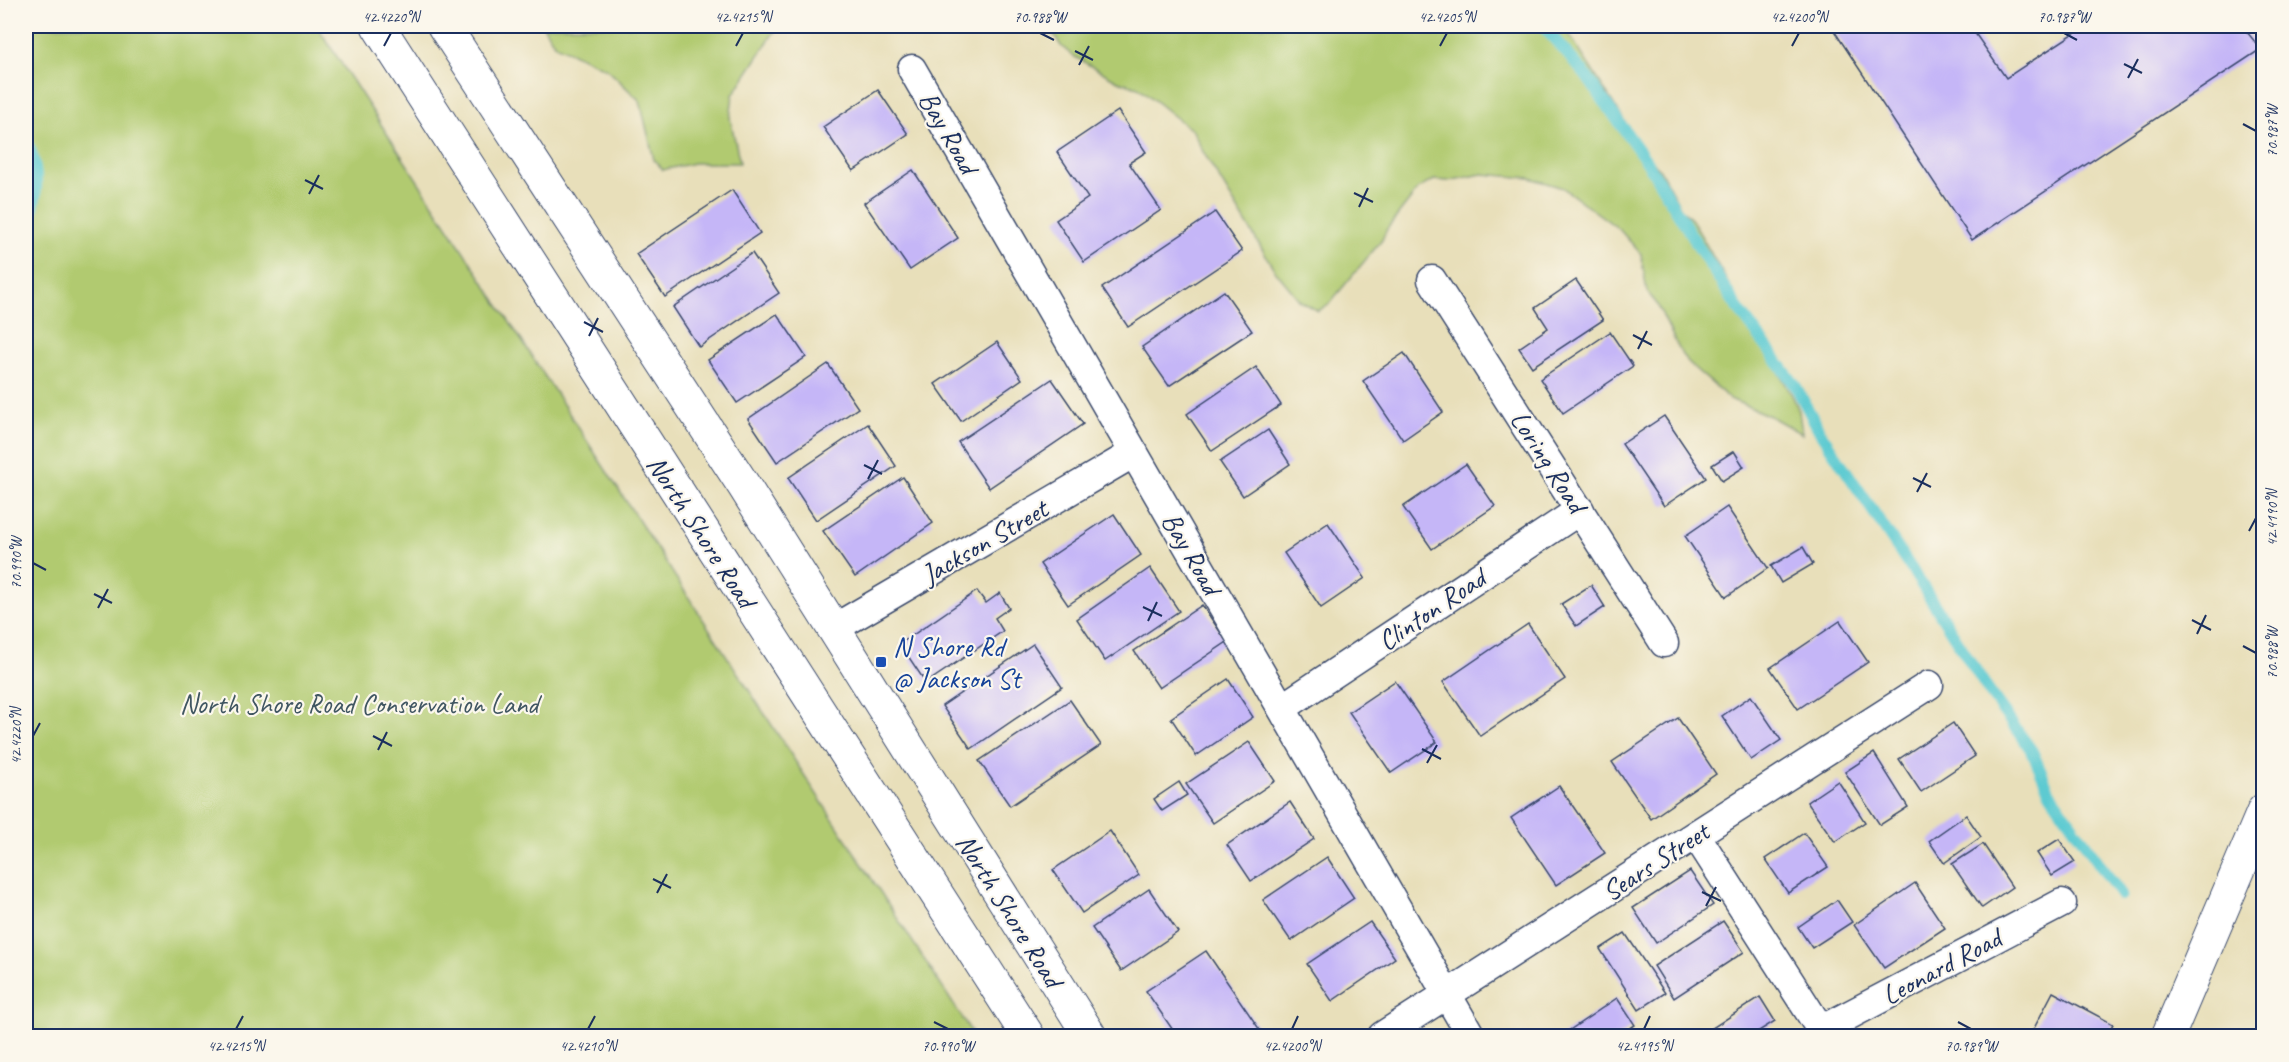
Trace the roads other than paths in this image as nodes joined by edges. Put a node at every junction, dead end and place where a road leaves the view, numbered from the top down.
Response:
1 (378, 26) edge
2 (444, 26) edge
3 (912, 69) dead end
4 (1432, 280) dead end
5 (1134, 453) junction
6 (1580, 510) junction
7 (833, 629) junction
8 (1664, 643) dead end
9 (1929, 685) dead end
10 (1282, 708) junction
11 (2264, 810) edge
12 (1696, 835) junction
13 (2062, 903) dead end
14 (1447, 994) junction
15 (1819, 1033) edge
16 (1028, 1036) edge
17 (1090, 1036) edge
18 (1382, 1036) edge
19 (1471, 1036) edge
20 (2168, 1036) edge

1 - 16 main road, North Shore Road
2 - 7 main road, North Shore Road
3 - 5 street, Bay Road
4 - 6 street, Loring Road
5 - 7 street, Jackson Street
5 - 10 street, Bay Road
6 - 8 street, Loring Road
6 - 10 street, Clinton Road
7 - 17 main road, North Shore Road
9 - 12 street, Sears Street
10 - 14 street, Bay Road
11 - 20 main road
12 - 14 street, Sears Street
12 - 15 street
13 - 15 street, Leonard Road
14 - 18 street, Sears Street
14 - 19 street, Bay Road

